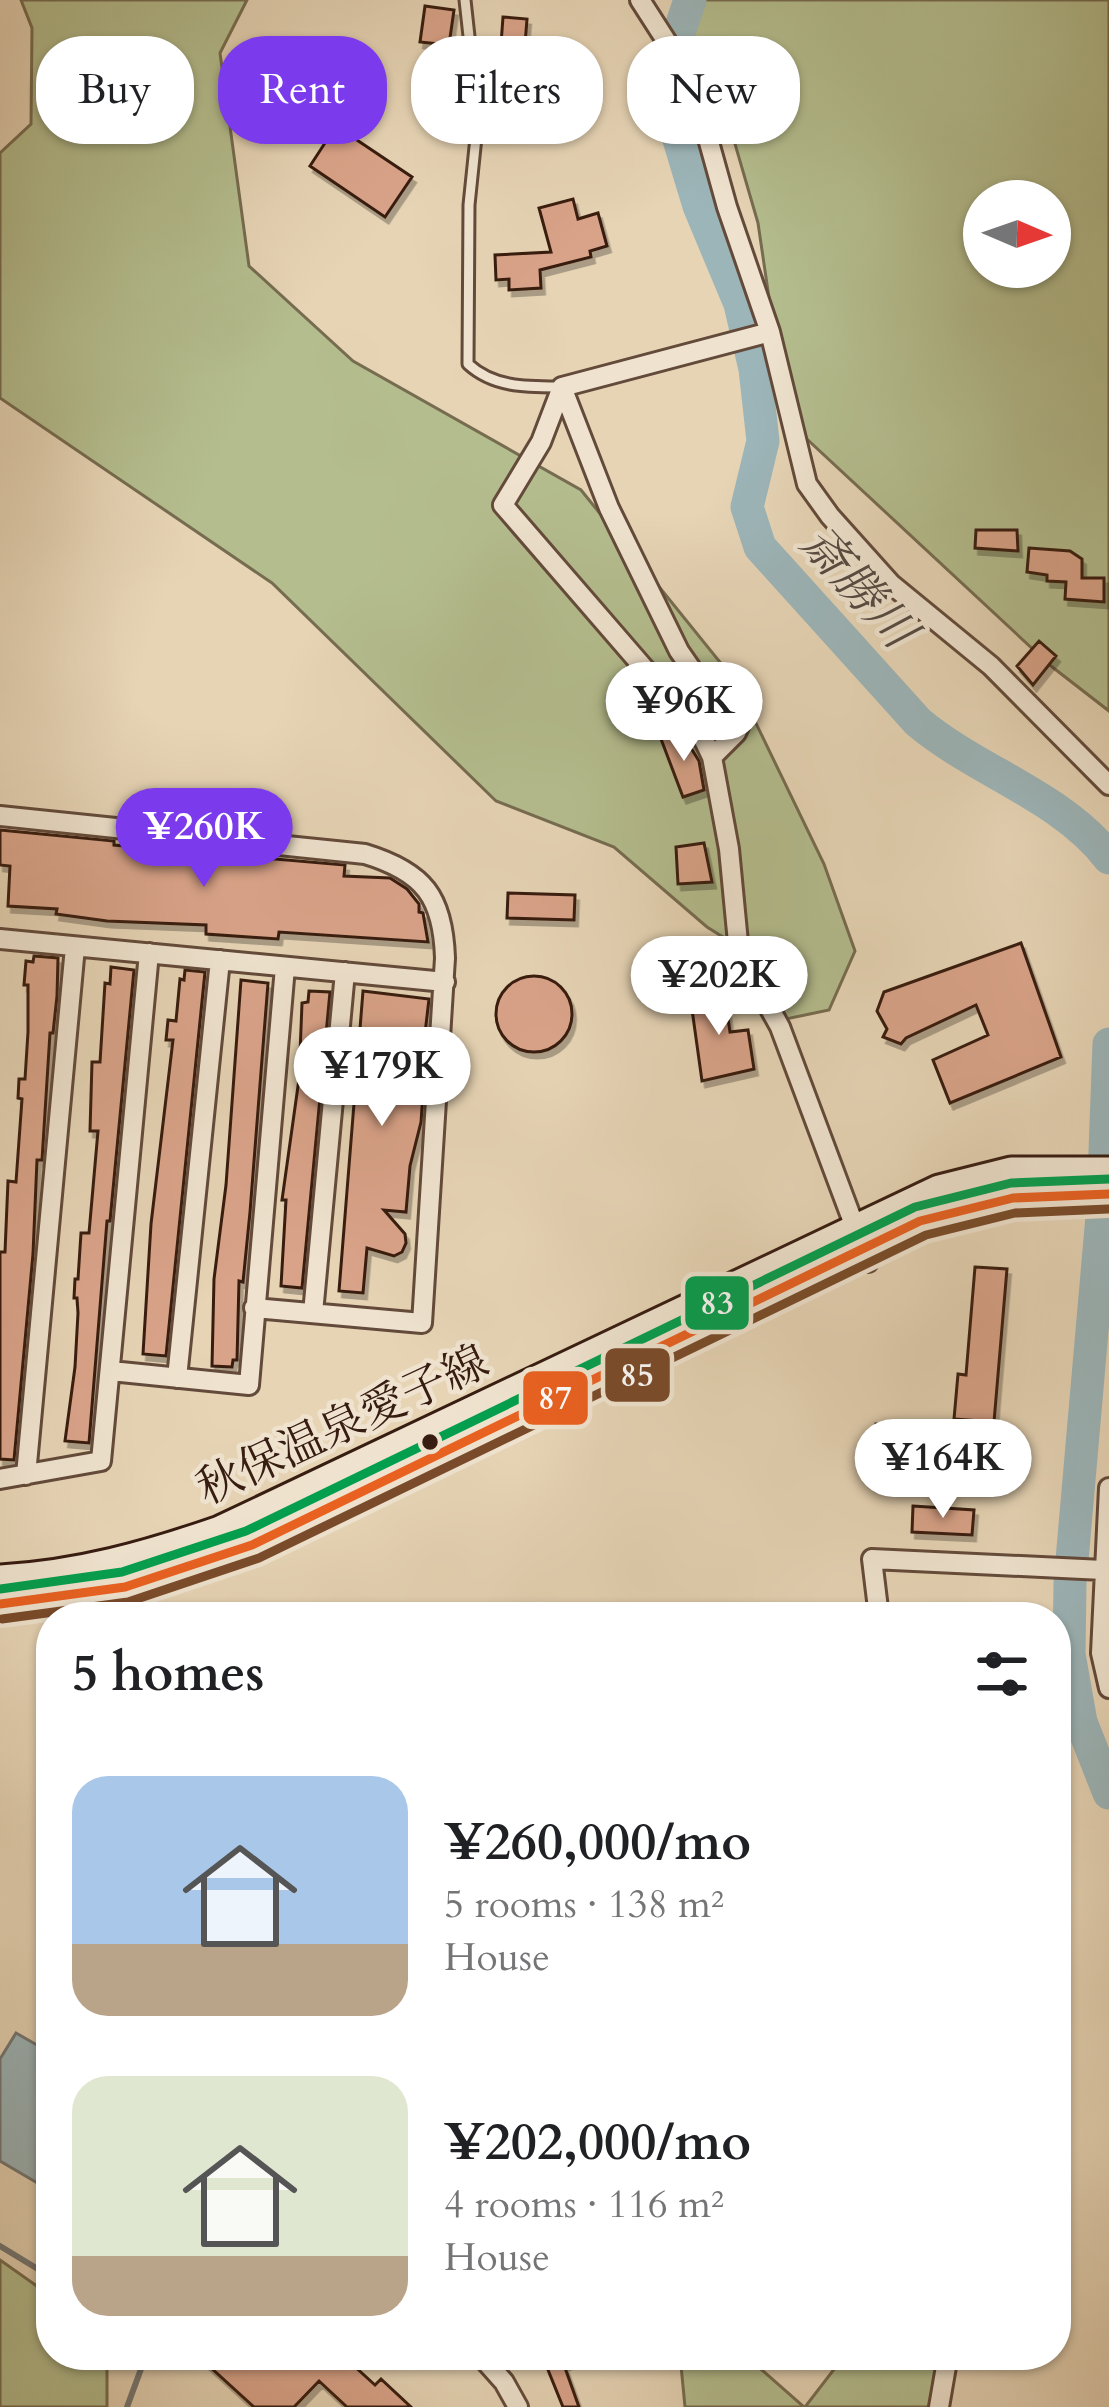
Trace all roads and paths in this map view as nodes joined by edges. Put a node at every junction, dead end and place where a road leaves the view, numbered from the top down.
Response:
1 (465, 0) edge
2 (640, 0) edge
3 (764, 334) junction
4 (562, 387) junction
5 (712, 757) junction
6 (1109, 785) edge
7 (0, 816) edge
8 (0, 939) edge
9 (75, 947) junction
10 (149, 953) junction
11 (220, 960) junction
12 (285, 968) junction
13 (345, 972) junction
14 (445, 982) junction
15 (1109, 1171) edge
16 (1074, 1180) junction
17 (1109, 1194) edge
18 (860, 1246) junction
19 (254, 1308) junction
20 (313, 1313) junction
21 (111, 1371) junction
22 (177, 1378) junction
23 (26, 1475) junction
24 (0, 1479) edge
25 (1109, 1488) edge
26 (1100, 1570) junction
27 (0, 1579) edge
28 (878, 1602) edge
29 (0, 1604) edge
30 (1109, 1688) edge
31 (493, 2370) edge
32 (945, 2370) edge
33 (518, 2407) edge
34 (939, 2407) edge

1 - 4 lane
2 - 3 street
3 - 4 street
3 - 6 street
4 - 5 street
4 - 5 street
5 - 18 street
7 - 14 street
8 - 9 street
9 - 10 street
9 - 23 street
10 - 11 street
10 - 21 street
11 - 12 street
11 - 22 street
12 - 13 street
12 - 19 street
13 - 14 street
13 - 20 street
14 - 20 street
15 - 16 main road, 秋保温泉愛子線
16 - 17 main road, 秋保温泉愛子線
16 - 18 main road, 秋保温泉愛子線
18 - 27 main road, 秋保温泉愛子線
18 - 29 main road, 秋保温泉愛子線
19 - 20 street
19 - 22 street
21 - 22 street
21 - 23 street
23 - 24 street
25 - 26 street
26 - 28 street
26 - 30 street
31 - 33 street
32 - 34 street

